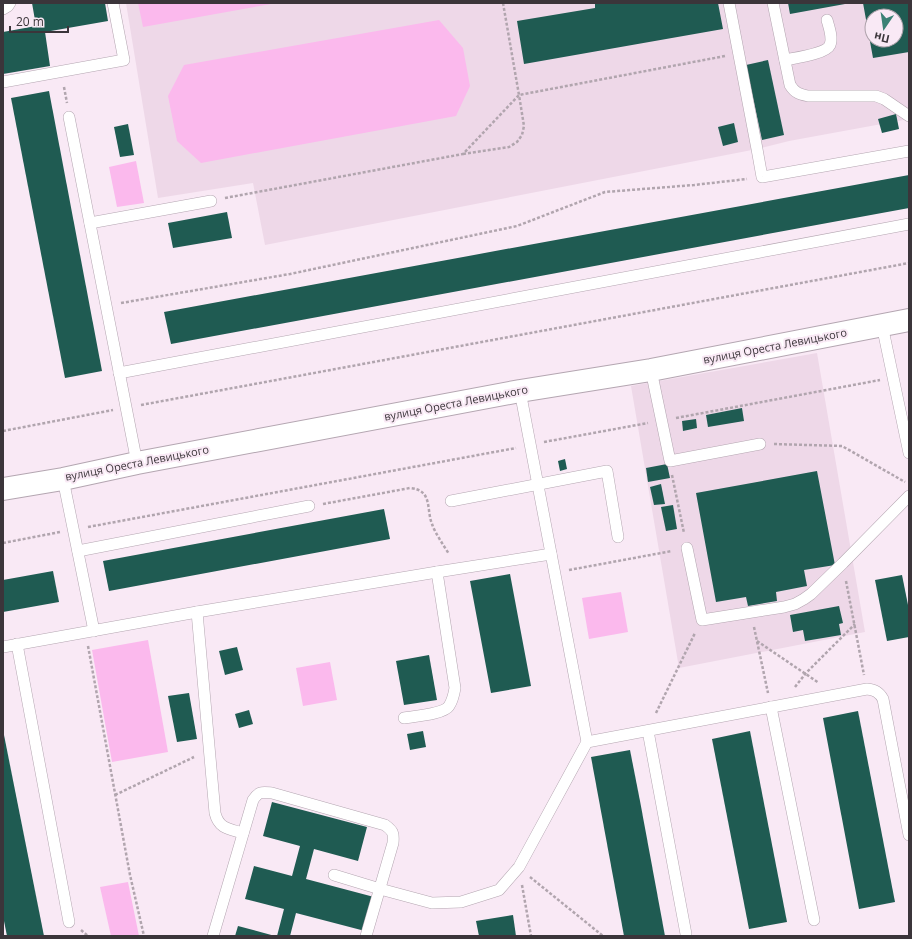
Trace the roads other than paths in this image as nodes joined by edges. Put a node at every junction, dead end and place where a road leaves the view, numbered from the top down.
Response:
1 (10, 3) edge
2 (113, 3) edge
3 (729, 3) edge
4 (773, 3) edge
5 (3, 9) edge
6 (827, 20) dead end
7 (785, 60) junction
8 (3, 82) edge
9 (909, 116) edge
10 (69, 118) road end
11 (909, 151) edge
12 (211, 201) road end
13 (90, 223) junction
14 (909, 224) edge
15 (909, 320) edge
16 (882, 325) junction
17 (651, 370) junction
18 (119, 372) junction
19 (520, 391) junction
20 (760, 444) road end
21 (909, 453) edge
22 (136, 463) junction
23 (63, 478) junction
24 (3, 488) edge
25 (909, 496) edge
26 (451, 502) dead end
27 (309, 506) road end
28 (618, 537) dead end
29 (687, 548) road end
30 (78, 551) junction
31 (551, 554) junction
32 (437, 572) junction
33 (197, 612) junction
34 (90, 631) junction
35 (17, 644) junction
36 (3, 647) edge
37 (770, 707) junction
38 (404, 718) dead end
39 (648, 731) junction
40 (587, 742) junction
41 (243, 833) junction
42 (909, 835) edge
43 (334, 874) dead end
44 (380, 889) junction
45 (814, 920) dead end
46 (69, 922) dead end
47 (686, 934) dead end
48 (213, 936) edge
49 (366, 936) edge

1 - 5 lane
2 - 8 lane
3 - 11 lane
4 - 7 lane
6 - 7 lane
7 - 9 lane
10 - 13 lane
12 - 13 lane
13 - 18 lane
14 - 18 lane
15 - 16 street, вулиця Ореста Левицького
16 - 17 street, вулиця Ореста Левицького
16 - 21 lane
17 - 19 street, вулиця Ореста Левицького
17 - 20 lane
18 - 22 lane
19 - 22 street, вулиця Ореста Левицького
19 - 31 lane
22 - 23 street, вулиця Ореста Левицького
23 - 24 street, вулиця Ореста Левицького
23 - 30 lane
25 - 29 lane
26 - 28 lane
27 - 30 lane
30 - 34 lane
31 - 32 lane
31 - 40 lane
32 - 33 lane
32 - 38 lane
33 - 34 lane
33 - 41 lane
34 - 35 lane
35 - 36 lane
35 - 46 lane
37 - 39 lane
37 - 42 lane
37 - 45 lane
39 - 40 lane
39 - 47 lane
40 - 44 lane
41 - 44 lane
41 - 48 lane
43 - 44 lane
44 - 49 lane

